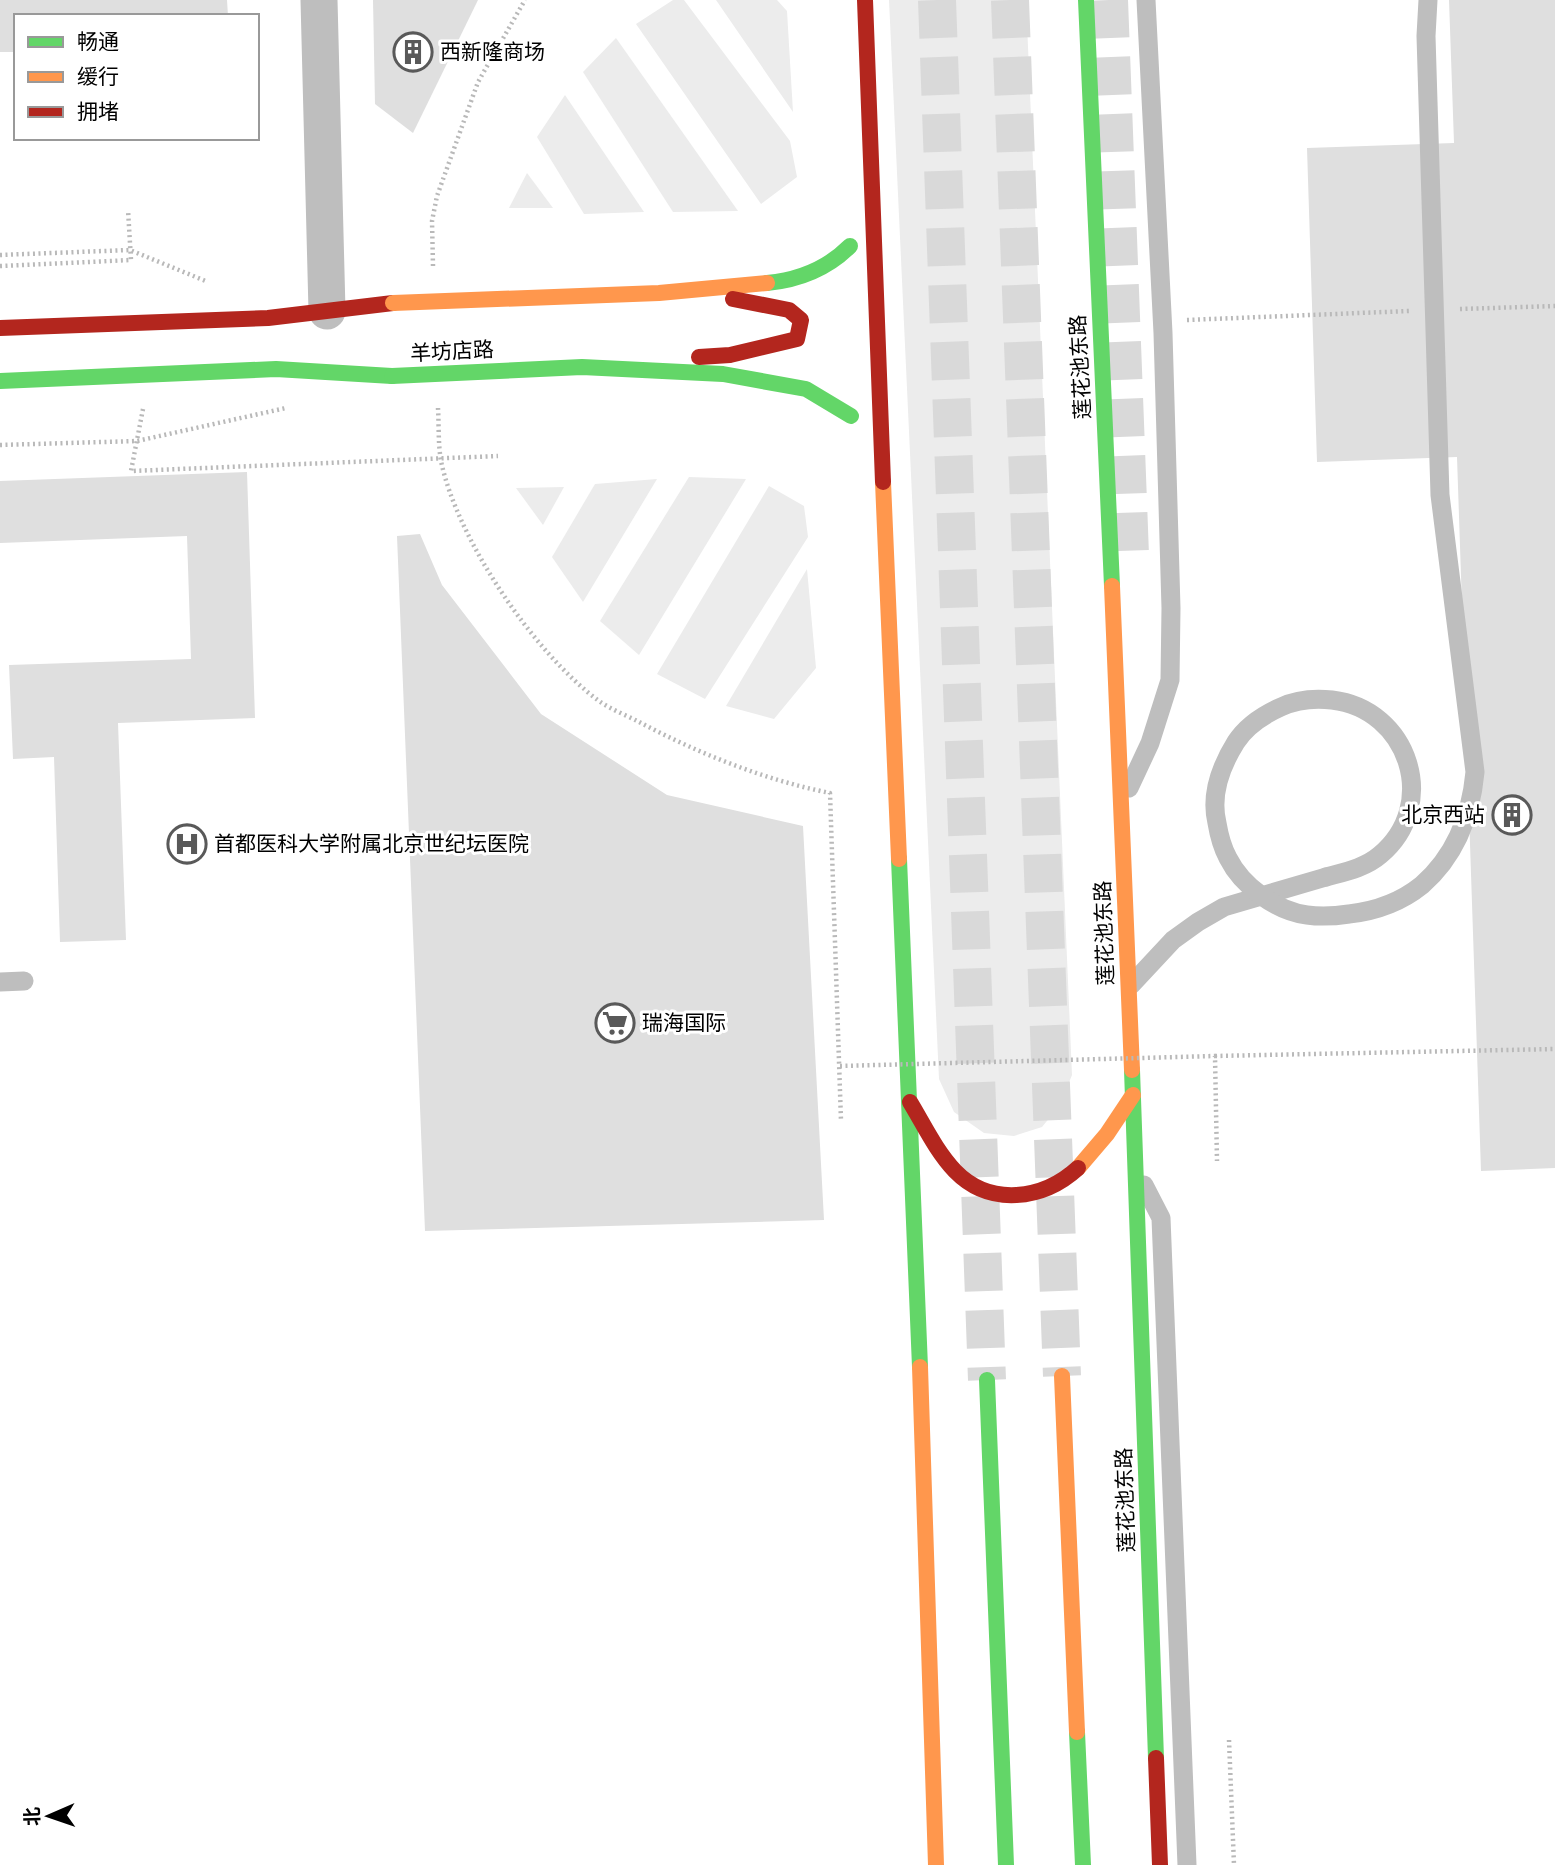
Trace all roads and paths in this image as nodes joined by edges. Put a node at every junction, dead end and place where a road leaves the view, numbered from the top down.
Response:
1 (319, 0) edge
2 (525, 0) edge
3 (865, 0) edge
4 (1086, 0) edge
5 (1146, 0) edge
6 (1428, 0) edge
7 (128, 210) dead end
8 (872, 211) junction
9 (130, 250) junction
10 (0, 255) edge
11 (0, 266) edge
12 (433, 274) dead end
13 (216, 286) dead end
14 (659, 293) junction
15 (1555, 306) edge
16 (1449, 310) dead end
17 (327, 311) junction
18 (1422, 311) dead end
19 (1162, 321) junction
20 (0, 328) edge
21 (582, 367) junction
22 (0, 381) edge
23 (438, 395) dead end
24 (144, 405) dead end
25 (289, 408) dead end
26 (137, 441) junction
27 (0, 445) edge
28 (883, 450) junction
29 (498, 456) dead end
30 (440, 459) junction
31 (1122, 804) junction
32 (24, 981) dead end
33 (0, 982) edge
34 (1128, 988) junction
35 (1555, 1049) edge
36 (1215, 1056) junction
37 (839, 1066) junction
38 (1133, 1096) junction
39 (908, 1097) junction
40 (841, 1121) dead end
41 (1217, 1161) dead end
42 (1135, 1170) junction
43 (1062, 1376) tunnel mouth
44 (987, 1380) tunnel mouth
45 (1229, 1740) dead end
46 (936, 1865) edge
47 (1006, 1865) edge
48 (1083, 1865) edge
49 (1160, 1865) edge
50 (1187, 1865) edge
51 (1234, 1865) edge

1 - 17 street
2 - 12 path
3 - 8 main road
4 - 31 main road, 莲花池东路
5 - 19 lane
6 - 34 lane, bridge
7 - 9 path
8 - 14 main road, bridge
8 - 28 main road
9 - 10 path
9 - 11 path
9 - 13 path
14 - 17 main road, bridge
14 - 21 main road, bridge
15 - 16 path
17 - 20 main road
18 - 19 path
19 - 31 lane
21 - 22 main road, 羊坊店路, bridge
21 - 28 main road, 羊坊店路, bridge
23 - 30 path
24 - 26 path
25 - 26 path
26 - 27 path
26 - 30 path
28 - 39 main road
29 - 30 path
30 - 37 path
31 - 34 main road, 莲花池东路
32 - 33 lane
34 - 38 main road, 莲花池东路
35 - 36 path
36 - 37 path, bridge
36 - 41 path, bridge
37 - 40 path
38 - 39 main road
38 - 42 main road, 莲花池东路
39 - 46 main road
42 - 49 main road, 莲花池东路
42 - 50 lane
43 - 48 main road
44 - 47 main road
45 - 51 path

